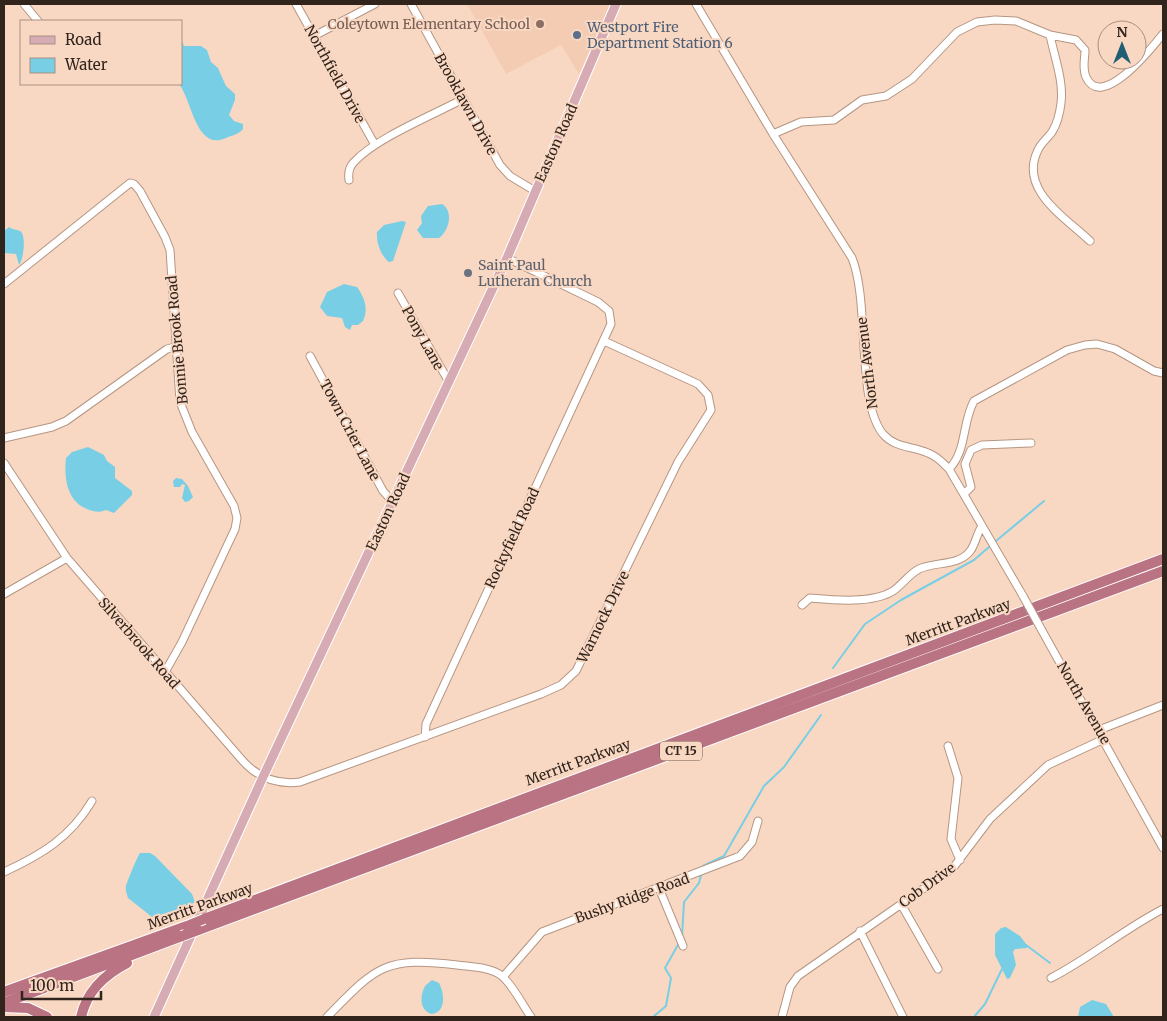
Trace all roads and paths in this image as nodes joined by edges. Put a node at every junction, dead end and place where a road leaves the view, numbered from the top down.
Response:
1 (24, 4) edge
2 (296, 4) edge
3 (375, 4) edge
4 (411, 4) edge
5 (616, 4) edge
6 (696, 4) edge
7 (37, 20) edge
8 (1163, 34) edge
9 (1050, 35) junction
10 (314, 36) junction
11 (463, 99) junction
12 (773, 134) junction
13 (375, 145) junction
14 (349, 180) dead end
15 (535, 191) junction
16 (1090, 241) dead end
17 (507, 258) junction
18 (4, 284) edge
19 (398, 293) dead end
20 (604, 341) junction
21 (175, 347) junction
22 (311, 358) dead end
23 (1163, 373) edge
24 (449, 382) junction
25 (4, 438) edge
26 (1031, 443) dead end
27 (4, 463) edge
28 (949, 469) junction
29 (964, 494) junction
30 (393, 502) junction
31 (982, 526) junction
32 (67, 558) junction
33 (1163, 559) edge
34 (1163, 571) edge
35 (4, 594) edge
36 (802, 605) dead end
37 (165, 672) junction
38 (1163, 705) edge
39 (1099, 730) junction
40 (425, 737) junction
41 (1104, 739) junction
42 (948, 746) dead end
43 (263, 777) junction
44 (92, 802) dead end
45 (758, 821) dead end
46 (1163, 848) edge
47 (960, 860) junction
48 (4, 872) edge
49 (658, 888) junction
50 (901, 904) junction
51 (1163, 909) edge
52 (860, 931) junction
53 (182, 936) junction
54 (681, 943) dead end
55 (938, 970) dead end
56 (503, 977) junction
57 (1051, 978) dead end
58 (4, 992) edge
59 (4, 1003) edge
60 (4, 1007) edge
61 (47, 1017) edge
62 (81, 1017) edge
63 (154, 1017) edge
64 (327, 1017) edge
65 (531, 1017) edge
66 (782, 1017) edge
67 (903, 1017) edge

1 - 7 street
2 - 10 street, Northfield Drive
3 - 10 street
4 - 11 street, Brooklawn Drive
5 - 15 main road, Easton Road
6 - 12 street, North Avenue
8 - 9 street
9 - 12 street
9 - 16 street
10 - 13 street, Northfield Drive
11 - 13 street
11 - 15 street, Brooklawn Drive
12 - 28 street, North Avenue
13 - 14 street
15 - 17 main road, Easton Road
17 - 20 street, Rockyfield Road
17 - 24 main road, Easton Road
18 - 21 street, Bonnie Brook Road
19 - 24 street, Pony Lane
20 - 40 street, Rockyfield Road
20 - 40 street, Warnock Drive
21 - 25 street
21 - 37 street, Bonnie Brook Road
22 - 30 street, Town Crier Lane
23 - 28 street
24 - 30 main road, Easton Road
26 - 29 street
27 - 32 street
28 - 29 street, North Avenue
29 - 31 street, North Avenue
30 - 43 main road, Easton Road
31 - 36 street
31 - 39 street, North Avenue, bridge
32 - 35 street
32 - 37 street, Silverbrook Road
33 - 58 highway, Merritt Parkway / CT 15, bridge
34 - 53 highway, Merritt Parkway / CT 15, bridge
37 - 43 street, Silverbrook Road
38 - 39 street
39 - 41 street, North Avenue
40 - 43 street, Warnock Drive
41 - 46 street, North Avenue
41 - 47 street, Cob Drive
42 - 47 street
43 - 63 main road, Easton Road
44 - 48 street
45 - 49 street, Bushy Ridge Road
47 - 50 street, Cob Drive
49 - 54 street
49 - 56 street, Bushy Ridge Road
50 - 52 street, Cob Drive
50 - 55 street
51 - 57 street
52 - 66 street, Cob Drive
52 - 67 street
53 - 59 highway, Merritt Parkway / CT 15
53 - 62 highway
56 - 64 street
56 - 65 street
60 - 61 highway

